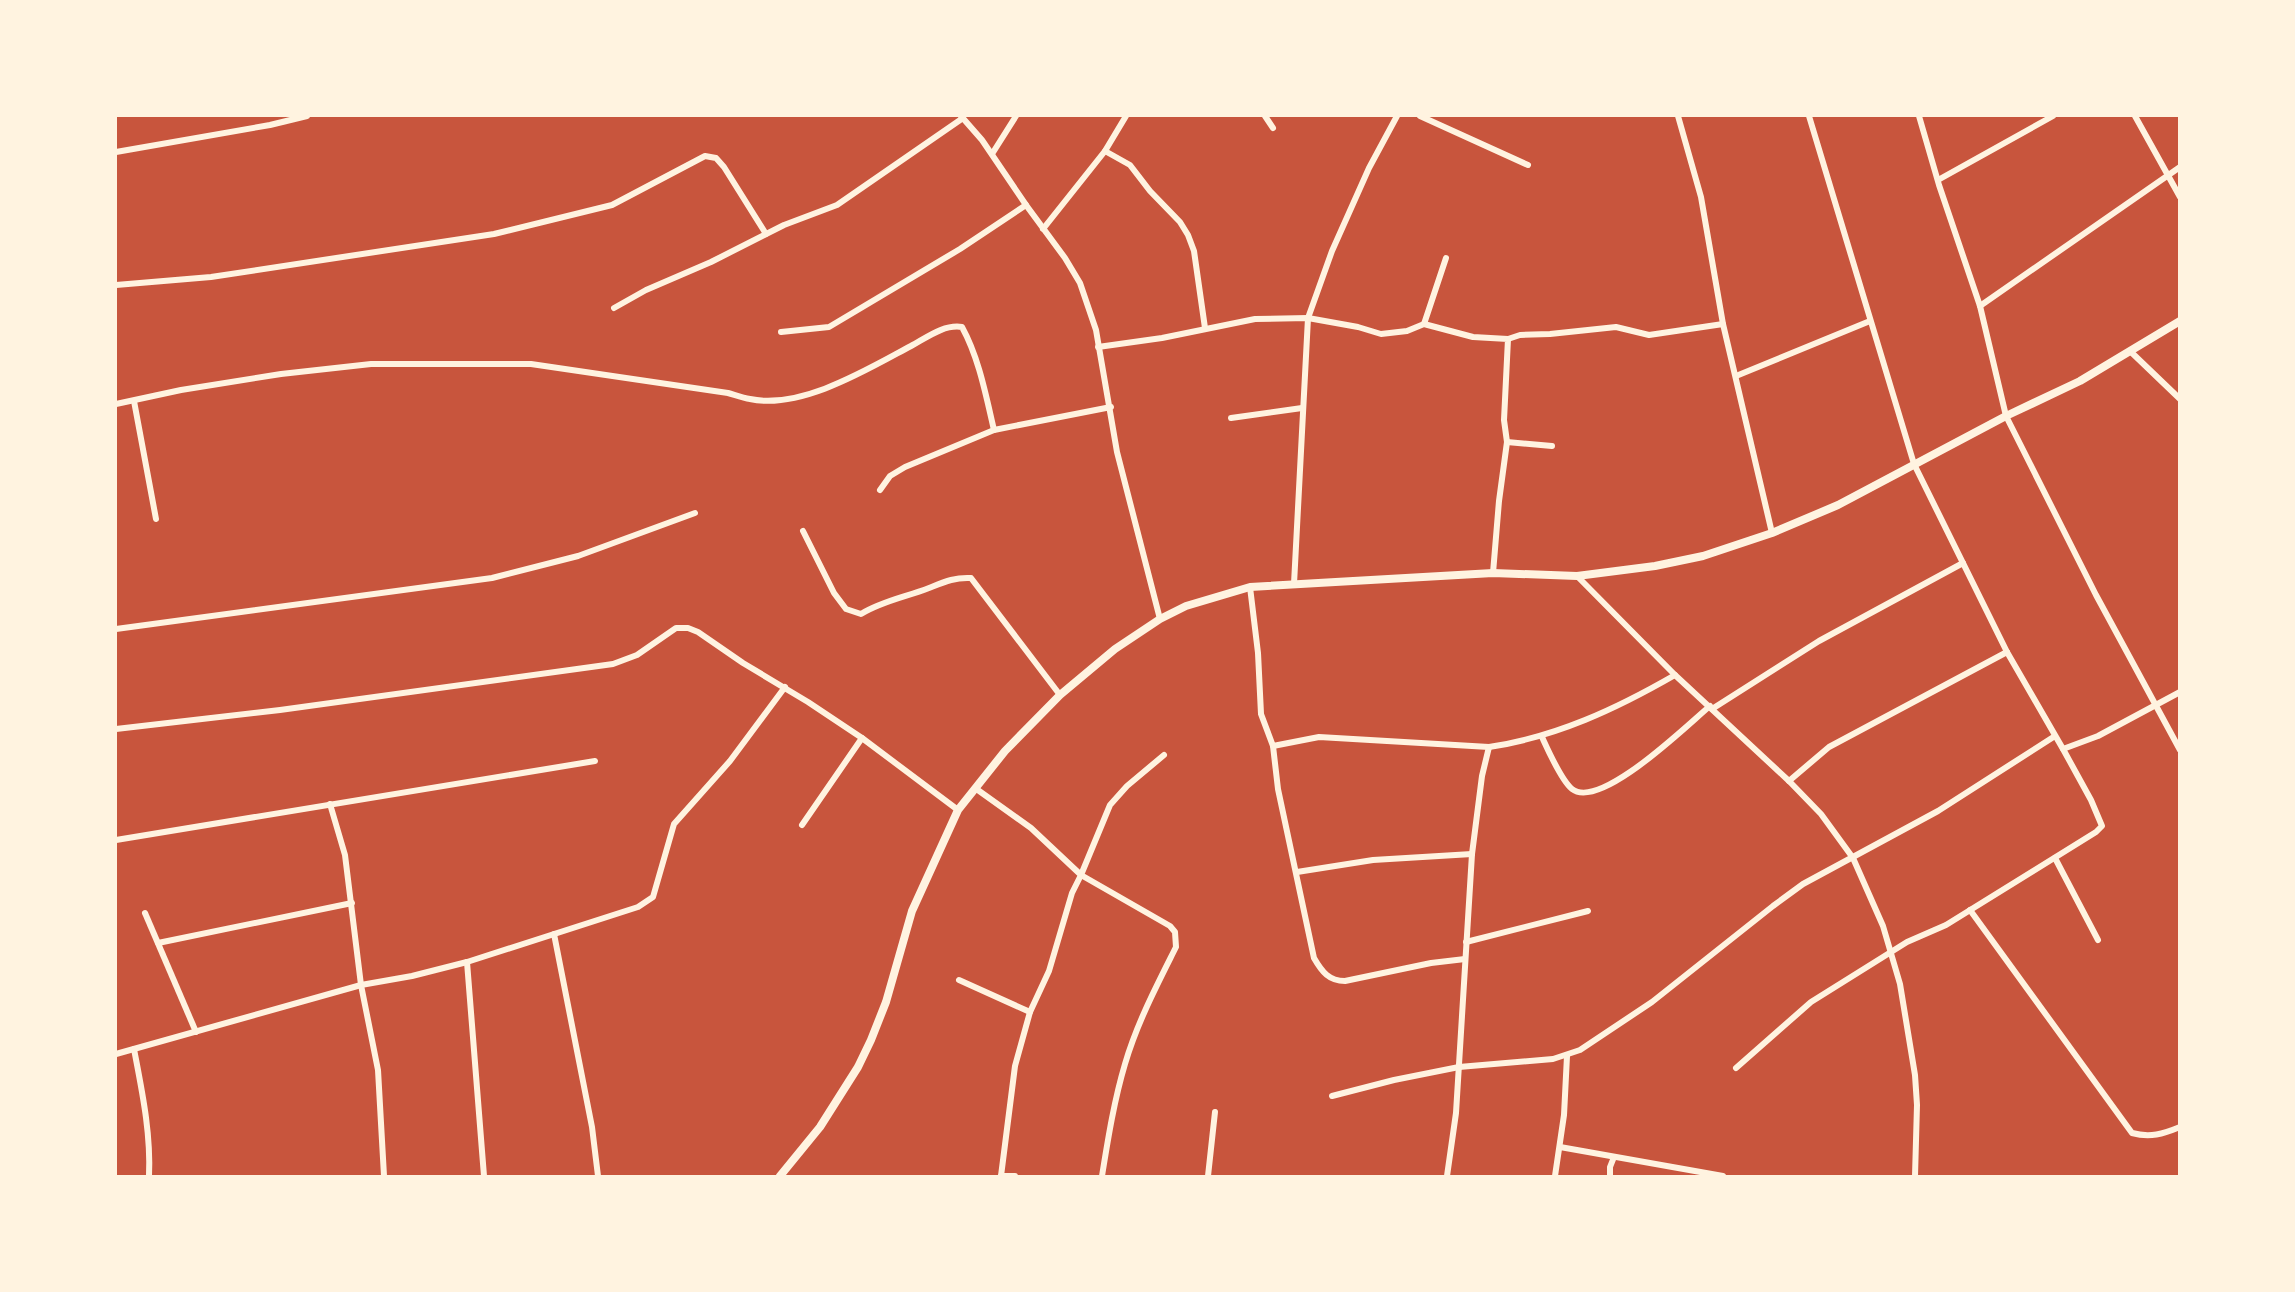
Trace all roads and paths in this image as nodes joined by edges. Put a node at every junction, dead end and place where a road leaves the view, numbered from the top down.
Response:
1 (307, 116) edge
2 (1016, 116) edge
3 (1126, 116) edge
4 (1265, 116) edge
5 (1396, 116) edge
6 (1420, 116) edge
7 (1678, 116) edge
8 (1809, 116) edge
9 (1919, 116) edge
10 (2053, 116) edge
11 (2135, 116) edge
12 (962, 117) edge
13 (1273, 128) dead end
14 (1105, 151) junction
15 (116, 152) edge
16 (992, 153) junction
17 (1528, 165) dead end
18 (2180, 167) edge
19 (2168, 175) junction
20 (1938, 180) junction
21 (2180, 197) edge
22 (1026, 205) junction
23 (1044, 229) junction
24 (766, 234) junction
25 (1446, 258) dead end
26 (116, 285) edge
27 (1980, 306) junction
28 (614, 308) dead end
29 (1308, 318) junction
30 (1870, 321) junction
31 (2180, 321) edge
32 (1424, 324) junction
33 (1723, 324) junction
34 (1204, 328) junction
35 (781, 332) dead end
36 (1508, 339) junction
37 (1098, 347) junction
38 (2131, 352) junction
39 (1736, 376) junction
40 (2180, 399) edge
41 (134, 401) junction
42 (116, 404) edge
43 (1111, 407) junction
44 (1302, 408) junction
45 (2006, 416) junction
46 (1231, 418) dead end
47 (994, 430) junction
48 (1507, 442) junction
49 (1552, 446) dead end
50 (1914, 464) junction
51 (880, 490) dead end
52 (695, 513) dead end
53 (156, 519) dead end
54 (803, 531) dead end
55 (1772, 533) junction
56 (1963, 563) junction
57 (1493, 573) junction
58 (1577, 576) junction
59 (1294, 584) junction
60 (1250, 587) junction
61 (1160, 619) junction
62 (116, 629) edge
63 (2007, 652) junction
64 (1675, 675) junction
65 (785, 687) junction
66 (2180, 692) edge
67 (1060, 695) junction
68 (2156, 705) junction
69 (1711, 708) junction
70 (116, 729) edge
71 (2055, 736) junction
72 (1542, 737) junction
73 (861, 738) junction
74 (1272, 746) junction
75 (1490, 747) junction
76 (2063, 749) junction
77 (2180, 750) edge
78 (1164, 755) dead end
79 (595, 761) dead end
80 (1789, 781) junction
81 (975, 788) junction
82 (330, 804) junction
83 (958, 810) junction
84 (802, 825) dead end
85 (116, 840) edge
86 (1472, 854) junction
87 (1853, 858) junction
88 (2055, 858) junction
89 (1297, 872) junction
90 (1081, 875) junction
91 (352, 903) junction
92 (1970, 910) junction
93 (1588, 911) dead end
94 (145, 914) dead end
95 (554, 934) junction
96 (2098, 940) dead end
97 (1466, 942) junction
98 (158, 943) junction
99 (1892, 952) junction
100 (1465, 959) junction
101 (466, 962) junction
102 (959, 980) dead end
103 (362, 986) junction
104 (1030, 1012) junction
105 (196, 1032) junction
106 (134, 1049) junction
107 (116, 1054) edge
108 (1567, 1056) junction
109 (1459, 1067) junction
110 (1736, 1068) dead end
111 (1332, 1096) dead end
112 (1215, 1112) dead end
113 (2180, 1127) edge
114 (1560, 1147) junction
115 (1614, 1157) junction
116 (149, 1176) edge
117 (384, 1176) edge
118 (484, 1176) edge
119 (598, 1176) edge
120 (780, 1176) edge
121 (1002, 1176) edge
122 (1015, 1176) edge
123 (1102, 1176) edge
124 (1208, 1176) edge
125 (1447, 1176) edge
126 (1555, 1176) edge
127 (1610, 1176) edge
128 (1723, 1176) edge
129 (1916, 1176) edge

1 - 15 street
2 - 16 street
3 - 14 street
4 - 13 street
5 - 29 street
6 - 17 street
7 - 33 street
8 - 30 street
9 - 20 street
10 - 20 street
11 - 19 street
12 - 16 street
12 - 24 street
14 - 23 street
14 - 34 street
16 - 22 street
18 - 19 street
19 - 21 street
19 - 27 street
20 - 27 street
22 - 23 street
22 - 35 street
23 - 37 street
24 - 26 street
24 - 28 street
25 - 32 street
27 - 45 street
29 - 32 street
29 - 34 street
29 - 44 street
30 - 39 street
30 - 50 street
31 - 38 street
32 - 36 street
33 - 36 street
33 - 39 street
34 - 37 street
36 - 48 street
37 - 43 street
38 - 40 street
38 - 45 street
39 - 55 street
41 - 42 street
41 - 47 street
41 - 53 street
43 - 47 street
43 - 61 street
44 - 46 street
44 - 59 street
45 - 50 street
45 - 68 street
47 - 51 street
48 - 49 street
48 - 57 street
50 - 55 street
50 - 56 street
52 - 62 street
54 - 67 street
55 - 58 street
56 - 63 street
56 - 69 street
57 - 58 street
57 - 59 street
58 - 64 street
59 - 60 street
60 - 61 street
60 - 74 street
61 - 67 street
63 - 71 street
63 - 80 street
64 - 69 street
64 - 72 street
65 - 70 street
65 - 73 street
65 - 95 street
66 - 68 street
67 - 81 street
68 - 76 street
68 - 77 street
69 - 72 street
69 - 80 street
71 - 76 street
71 - 87 street
72 - 75 street
73 - 83 street
73 - 84 street
74 - 75 street
74 - 89 street
75 - 86 street
76 - 88 street
78 - 90 street
79 - 82 street
80 - 87 street
81 - 83 street
81 - 90 street
82 - 85 street
82 - 91 street
83 - 120 street
86 - 89 street
86 - 97 street
87 - 99 street
87 - 108 street
88 - 92 street
88 - 96 street
89 - 100 street
90 - 104 street
90 - 123 street
91 - 98 street
91 - 103 street
92 - 99 street
92 - 113 street
93 - 97 street
94 - 98 street
95 - 101 street
95 - 119 street
97 - 100 street
98 - 105 street
99 - 110 street
99 - 129 street
100 - 109 street
101 - 103 street
101 - 118 street
102 - 104 street
103 - 105 street
103 - 117 street
104 - 121 street
105 - 106 street
106 - 107 street
106 - 116 street
108 - 109 street
108 - 114 street
109 - 111 street
109 - 125 street
112 - 124 street
114 - 115 street
114 - 126 street
115 - 127 street
115 - 128 street
121 - 122 street

